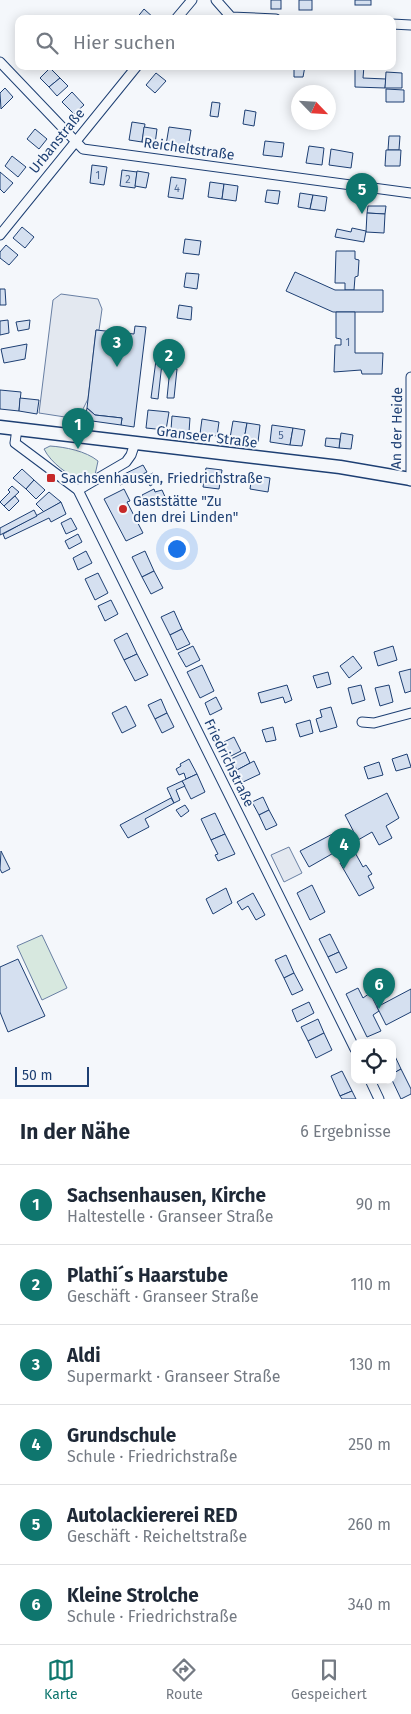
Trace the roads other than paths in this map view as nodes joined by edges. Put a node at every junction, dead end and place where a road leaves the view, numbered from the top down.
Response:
1 (192, 0) edge
2 (216, 0) edge
3 (179, 15) edge
4 (229, 15) edge
5 (396, 24) edge
6 (411, 24) edge
7 (0, 62) edge
8 (134, 70) edge
9 (75, 141) junction
10 (411, 193) edge
11 (0, 234) edge
12 (411, 377) edge
13 (0, 427) edge
14 (17, 429) junction
15 (136, 444) junction
16 (411, 479) edge
17 (78, 490) junction
18 (411, 713) edge
19 (362, 722) dead end
20 (351, 1041) edge
21 (372, 1084) edge
22 (379, 1099) edge

1 - 3 street
2 - 4 street
5 - 6 street
7 - 9 street, Reicheltstraße
8 - 9 street, Urbanstraße
9 - 10 street, Reicheltstraße
9 - 11 street, Urbanstraße
12 - 16 street, An der Heide
13 - 14 main road, Granseer Straße
14 - 15 main road, Granseer Straße
14 - 17 street, Friedrichstraße
15 - 16 main road, Granseer Straße
15 - 17 street
17 - 20 street, Friedrichstraße
18 - 19 street
21 - 22 street

